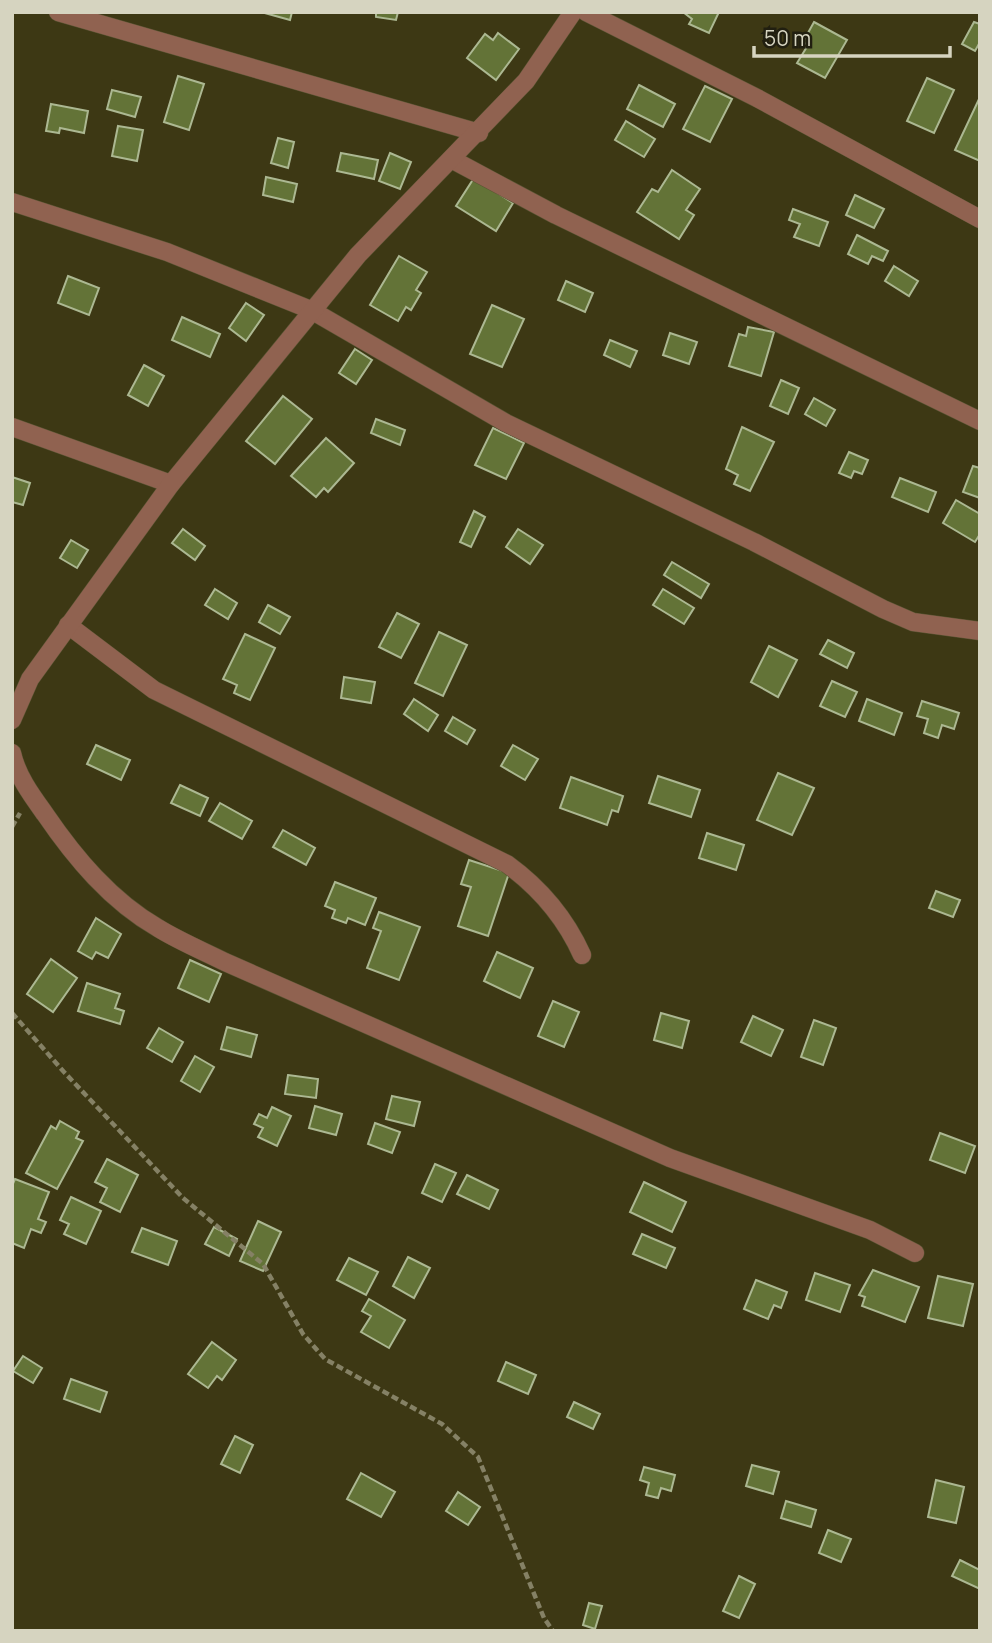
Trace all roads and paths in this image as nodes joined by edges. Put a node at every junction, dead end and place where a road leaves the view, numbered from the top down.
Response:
1 (58, 12) edge
2 (573, 12) edge
3 (586, 12) edge
4 (478, 134) junction
5 (453, 160) junction
6 (12, 202) edge
7 (980, 219) edge
8 (311, 310) junction
9 (980, 421) edge
10 (12, 427) edge
11 (171, 484) junction
12 (68, 625) junction
13 (980, 631) edge
14 (12, 720) edge
15 (12, 753) edge
16 (582, 955) dead end
17 (12, 1013) edge
18 (915, 1253) dead end
19 (553, 1631) edge

1 - 4 street
2 - 4 street
3 - 7 street
4 - 5 street
5 - 8 street
5 - 9 street
6 - 8 street
8 - 11 street
8 - 13 street
10 - 11 street
11 - 12 street
12 - 14 street
12 - 16 street
15 - 18 street
17 - 19 path

